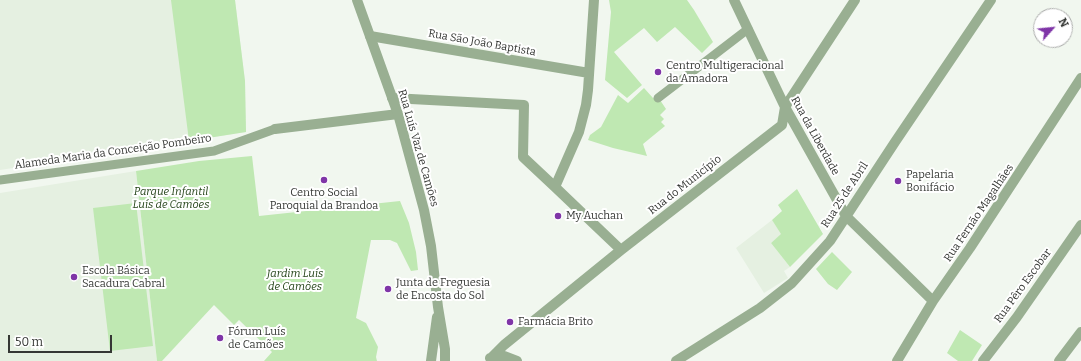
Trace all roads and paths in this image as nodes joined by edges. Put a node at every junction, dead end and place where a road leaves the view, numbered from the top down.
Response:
1 (357, 0) edge
2 (594, 0) edge
3 (734, 0) edge
4 (854, 0) edge
5 (991, 0) edge
6 (748, 29) junction
7 (370, 36) junction
8 (589, 73) junction
9 (1081, 78) edge
10 (392, 98) junction
11 (658, 98) dead end
12 (785, 107) junction
13 (398, 114) junction
14 (275, 129) joint
15 (0, 180) edge
16 (556, 187) junction
17 (846, 216) junction
18 (1081, 225) edge
19 (621, 250) junction
20 (933, 301) junction
21 (438, 307) junction
22 (1081, 332) edge
23 (446, 359) edge
24 (489, 360) edge
25 (431, 361) edge
26 (517, 361) edge
27 (676, 361) edge
28 (897, 361) edge
29 (983, 361) edge
30 (1059, 361) edge

1 - 7 street, Rua Luís Vaz de Camões
2 - 8 street
3 - 6 street, Rua da Liberdade
4 - 12 street, Rua do Município
5 - 17 street, Rua 25 de Abril
6 - 11 street
6 - 12 street, Rua da Liberdade
7 - 8 street, Rua São João Baptista
7 - 10 street, Rua Luís Vaz de Camões
8 - 16 street
9 - 20 street, Rua Fernão Magalhães
10 - 13 street, Rua Luís Vaz de Camões
10 - 16 street
12 - 17 street, Rua da Liberdade
12 - 19 street, Rua do Município
13 - 14 street
13 - 21 street, Rua Luís Vaz de Camões
14 - 15 street, Alameda Maria da Conceição Pombeiro
16 - 19 street
17 - 20 street, Rua da Liberdade
17 - 27 street, Rua 25 de Abril
18 - 29 street, Rua Pêro Escobar
19 - 24 street, Rua do Município
20 - 28 street, Rua Fernão Magalhães
21 - 23 street
21 - 25 street
22 - 30 street
24 - 26 street

